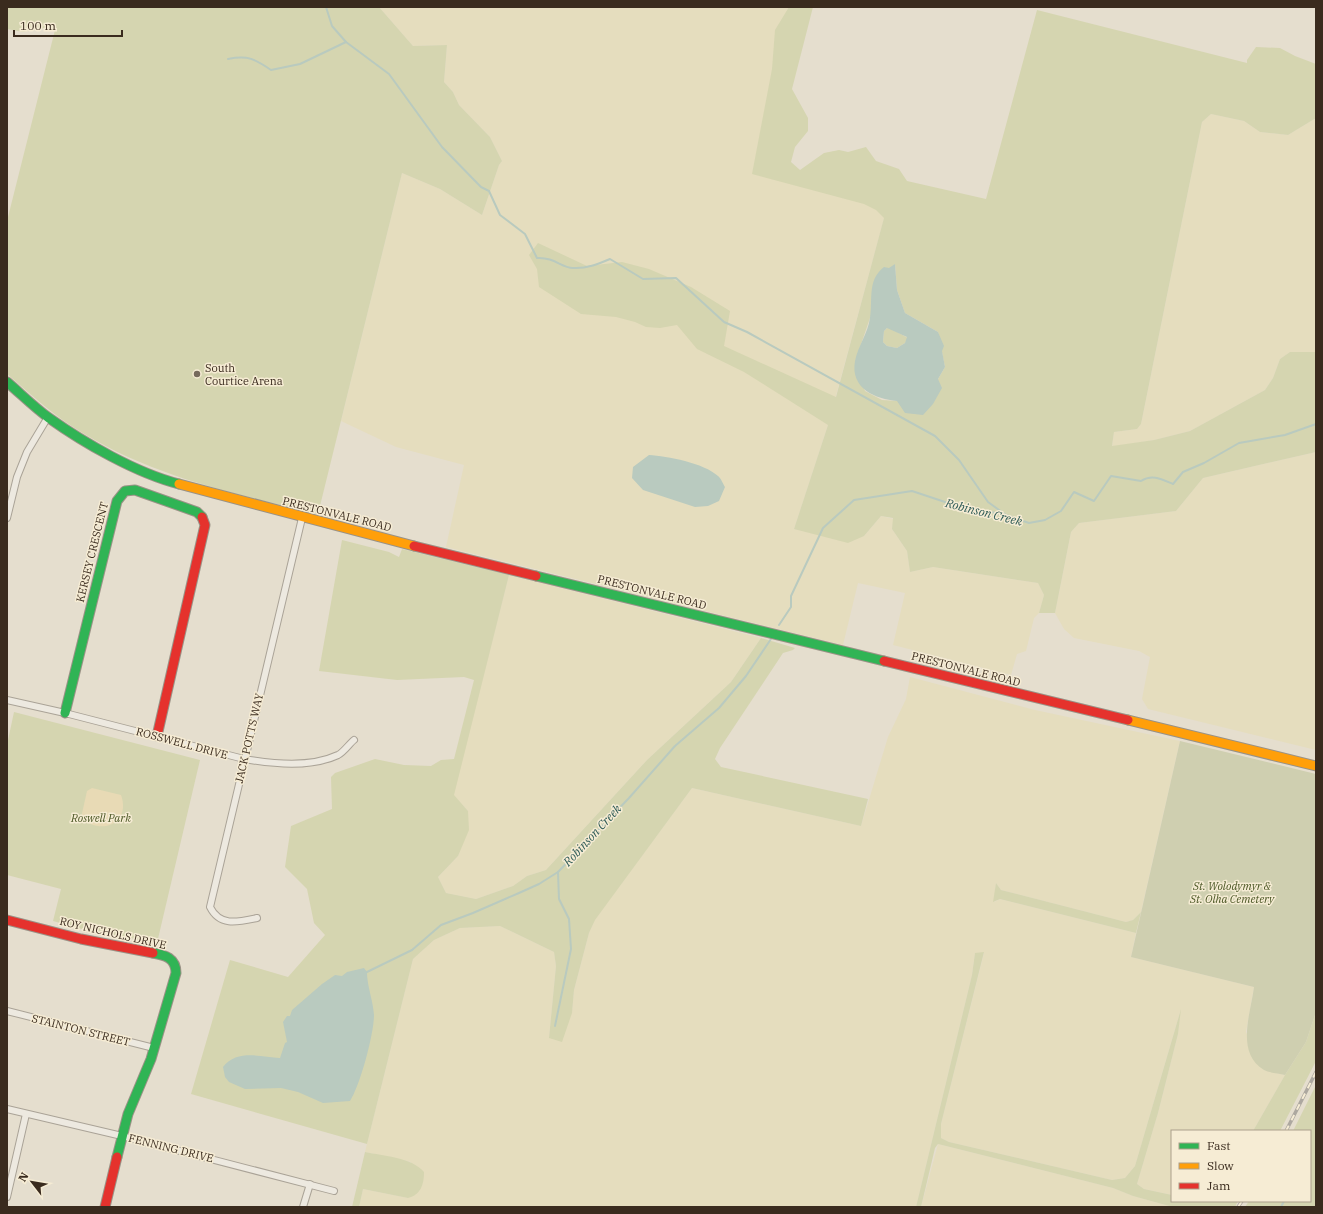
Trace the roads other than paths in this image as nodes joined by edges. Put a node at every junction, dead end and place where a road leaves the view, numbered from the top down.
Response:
1 (7, 382) edge
2 (48, 417) junction
3 (7, 518) edge
4 (302, 518) junction
5 (7, 700) edge
6 (65, 712) junction
7 (157, 736) junction
8 (354, 740) dead end
9 (244, 759) junction
10 (1316, 766) edge
11 (257, 918) dead end
12 (7, 920) edge
13 (7, 1012) edge
14 (154, 1048) junction
15 (7, 1109) edge
16 (26, 1114) junction
17 (122, 1136) junction
18 (310, 1184) junction
19 (334, 1191) dead end
20 (7, 1197) edge
21 (105, 1207) edge
22 (304, 1207) edge

1 - 2 street, PRESTONVALE ROAD
2 - 3 street
2 - 4 street, PRESTONVALE ROAD
4 - 9 street, JACK POTTS WAY
4 - 10 street, PRESTONVALE ROAD
5 - 6 street, ROSSWELL DRIVE
6 - 7 street, ROSSWELL DRIVE
6 - 7 street, KERSEY CRESCENT
7 - 9 street, ROSSWELL DRIVE
8 - 9 street, ROSSWELL DRIVE
9 - 11 street, JACK POTTS WAY
12 - 14 street, ROY NICHOLS DRIVE
13 - 14 street, STAINTON STREET
14 - 17 street, ROY NICHOLS DRIVE
15 - 16 street, FENNING DRIVE
16 - 17 street, FENNING DRIVE
16 - 20 street
17 - 18 street, FENNING DRIVE
17 - 21 street, ROY NICHOLS DRIVE
18 - 19 street, FENNING DRIVE
18 - 22 street

